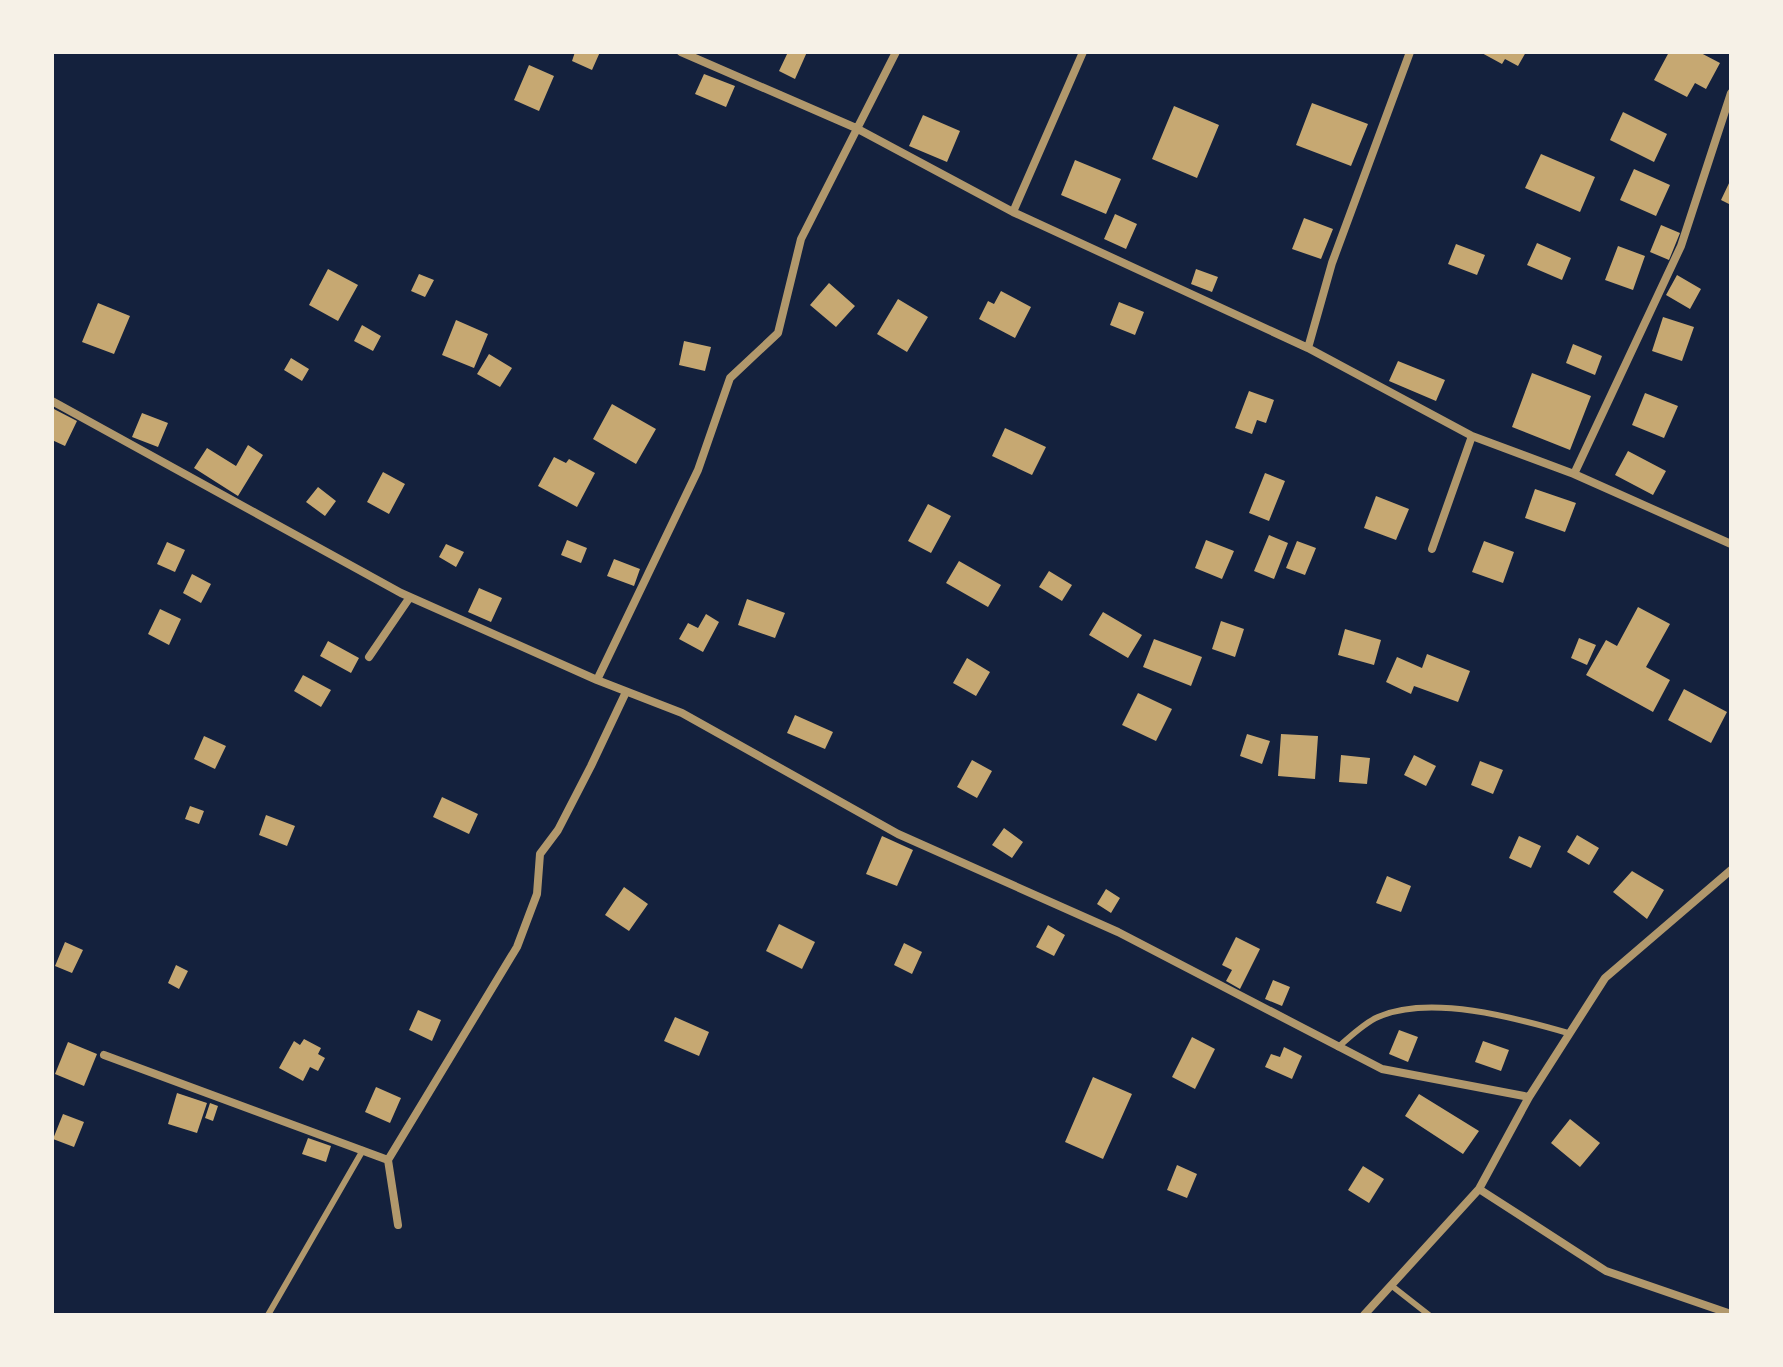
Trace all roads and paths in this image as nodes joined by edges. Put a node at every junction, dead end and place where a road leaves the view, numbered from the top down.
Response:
1 (681, 52) edge
2 (896, 52) edge
3 (1083, 52) edge
4 (1410, 52) edge
5 (1731, 93) edge
6 (856, 128) junction
7 (1013, 212) junction
8 (1308, 348) junction
9 (52, 401) edge
10 (1472, 436) junction
11 (1574, 474) junction
12 (1731, 544) edge
13 (1432, 549) dead end
14 (410, 597) junction
15 (369, 657) dead end
16 (597, 680) junction
17 (626, 692) junction
18 (1731, 870) edge
19 (1568, 1033) junction
20 (1338, 1047) junction
21 (104, 1055) dead end
22 (1529, 1097) junction
23 (363, 1150) junction
24 (388, 1160) junction
25 (1479, 1189) junction
26 (398, 1225) dead end
27 (1392, 1286) junction
28 (1731, 1314) edge
29 (268, 1315) edge
30 (1364, 1315) edge
31 (1429, 1315) edge

1 - 6 street
2 - 6 street
3 - 7 street
4 - 8 street
5 - 11 street
6 - 7 street
6 - 16 street
7 - 8 street
8 - 10 street
9 - 14 street
10 - 11 street
10 - 13 street
11 - 12 street
14 - 15 street
14 - 16 street
16 - 17 street
17 - 20 street
17 - 24 street
18 - 19 street
19 - 20 lane
19 - 22 street
20 - 22 street
21 - 23 street
22 - 25 street
23 - 24 street
23 - 29 lane
24 - 26 street
25 - 27 street
25 - 28 street
27 - 30 street
27 - 31 lane

